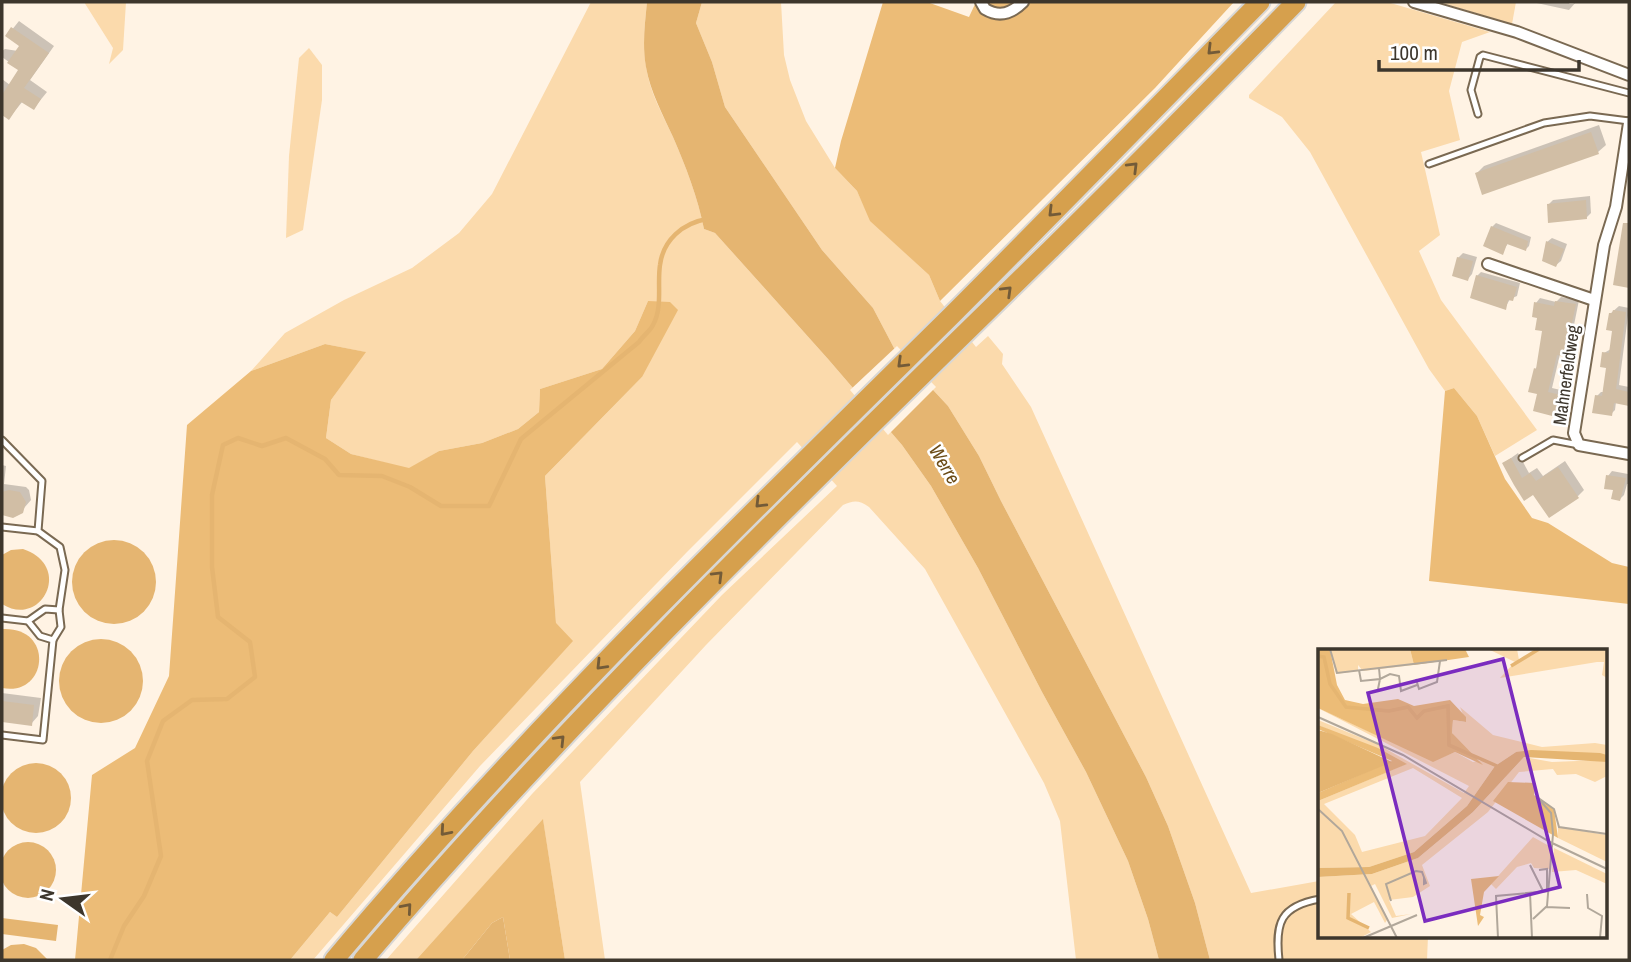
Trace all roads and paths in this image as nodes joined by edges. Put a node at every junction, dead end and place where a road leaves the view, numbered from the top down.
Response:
1 (981, 2) edge
2 (1023, 2) edge
3 (1260, 2) edge
4 (1296, 2) edge
5 (1414, 2) edge
6 (1629, 75) edge
7 (1629, 93) edge
8 (1478, 114) dead end
9 (1629, 122) edge
10 (1429, 164) dead end
11 (1616, 207) junction
12 (1629, 209) edge
13 (1488, 264) dead end
14 (1594, 300) junction
15 (2, 440) edge
16 (1579, 445) junction
17 (1629, 454) edge
18 (1522, 458) dead end
19 (2, 527) edge
20 (38, 531) junction
21 (59, 610) junction
22 (2, 618) edge
23 (28, 621) junction
24 (52, 640) junction
25 (2, 735) edge
26 (1318, 899) edge
27 (334, 960) edge
28 (363, 960) edge
29 (1279, 960) edge

1 - 2 street
3 -> 27 highway
28 -> 4 highway
5 - 6 street
7 - 8 lane
9 - 10 lane
9 - 11 street, Mahnerfeldweg
11 - 12 street
11 - 14 street, Mahnerfeldweg
13 - 14 street
14 - 16 street, Mahnerfeldweg
15 - 20 lane
16 - 17 street, Mahnerfeldweg
16 - 18 lane
19 - 20 lane
20 - 21 lane
21 - 23 lane
21 - 24 lane
22 - 23 lane
23 - 24 lane
24 - 25 lane
26 - 29 lane

